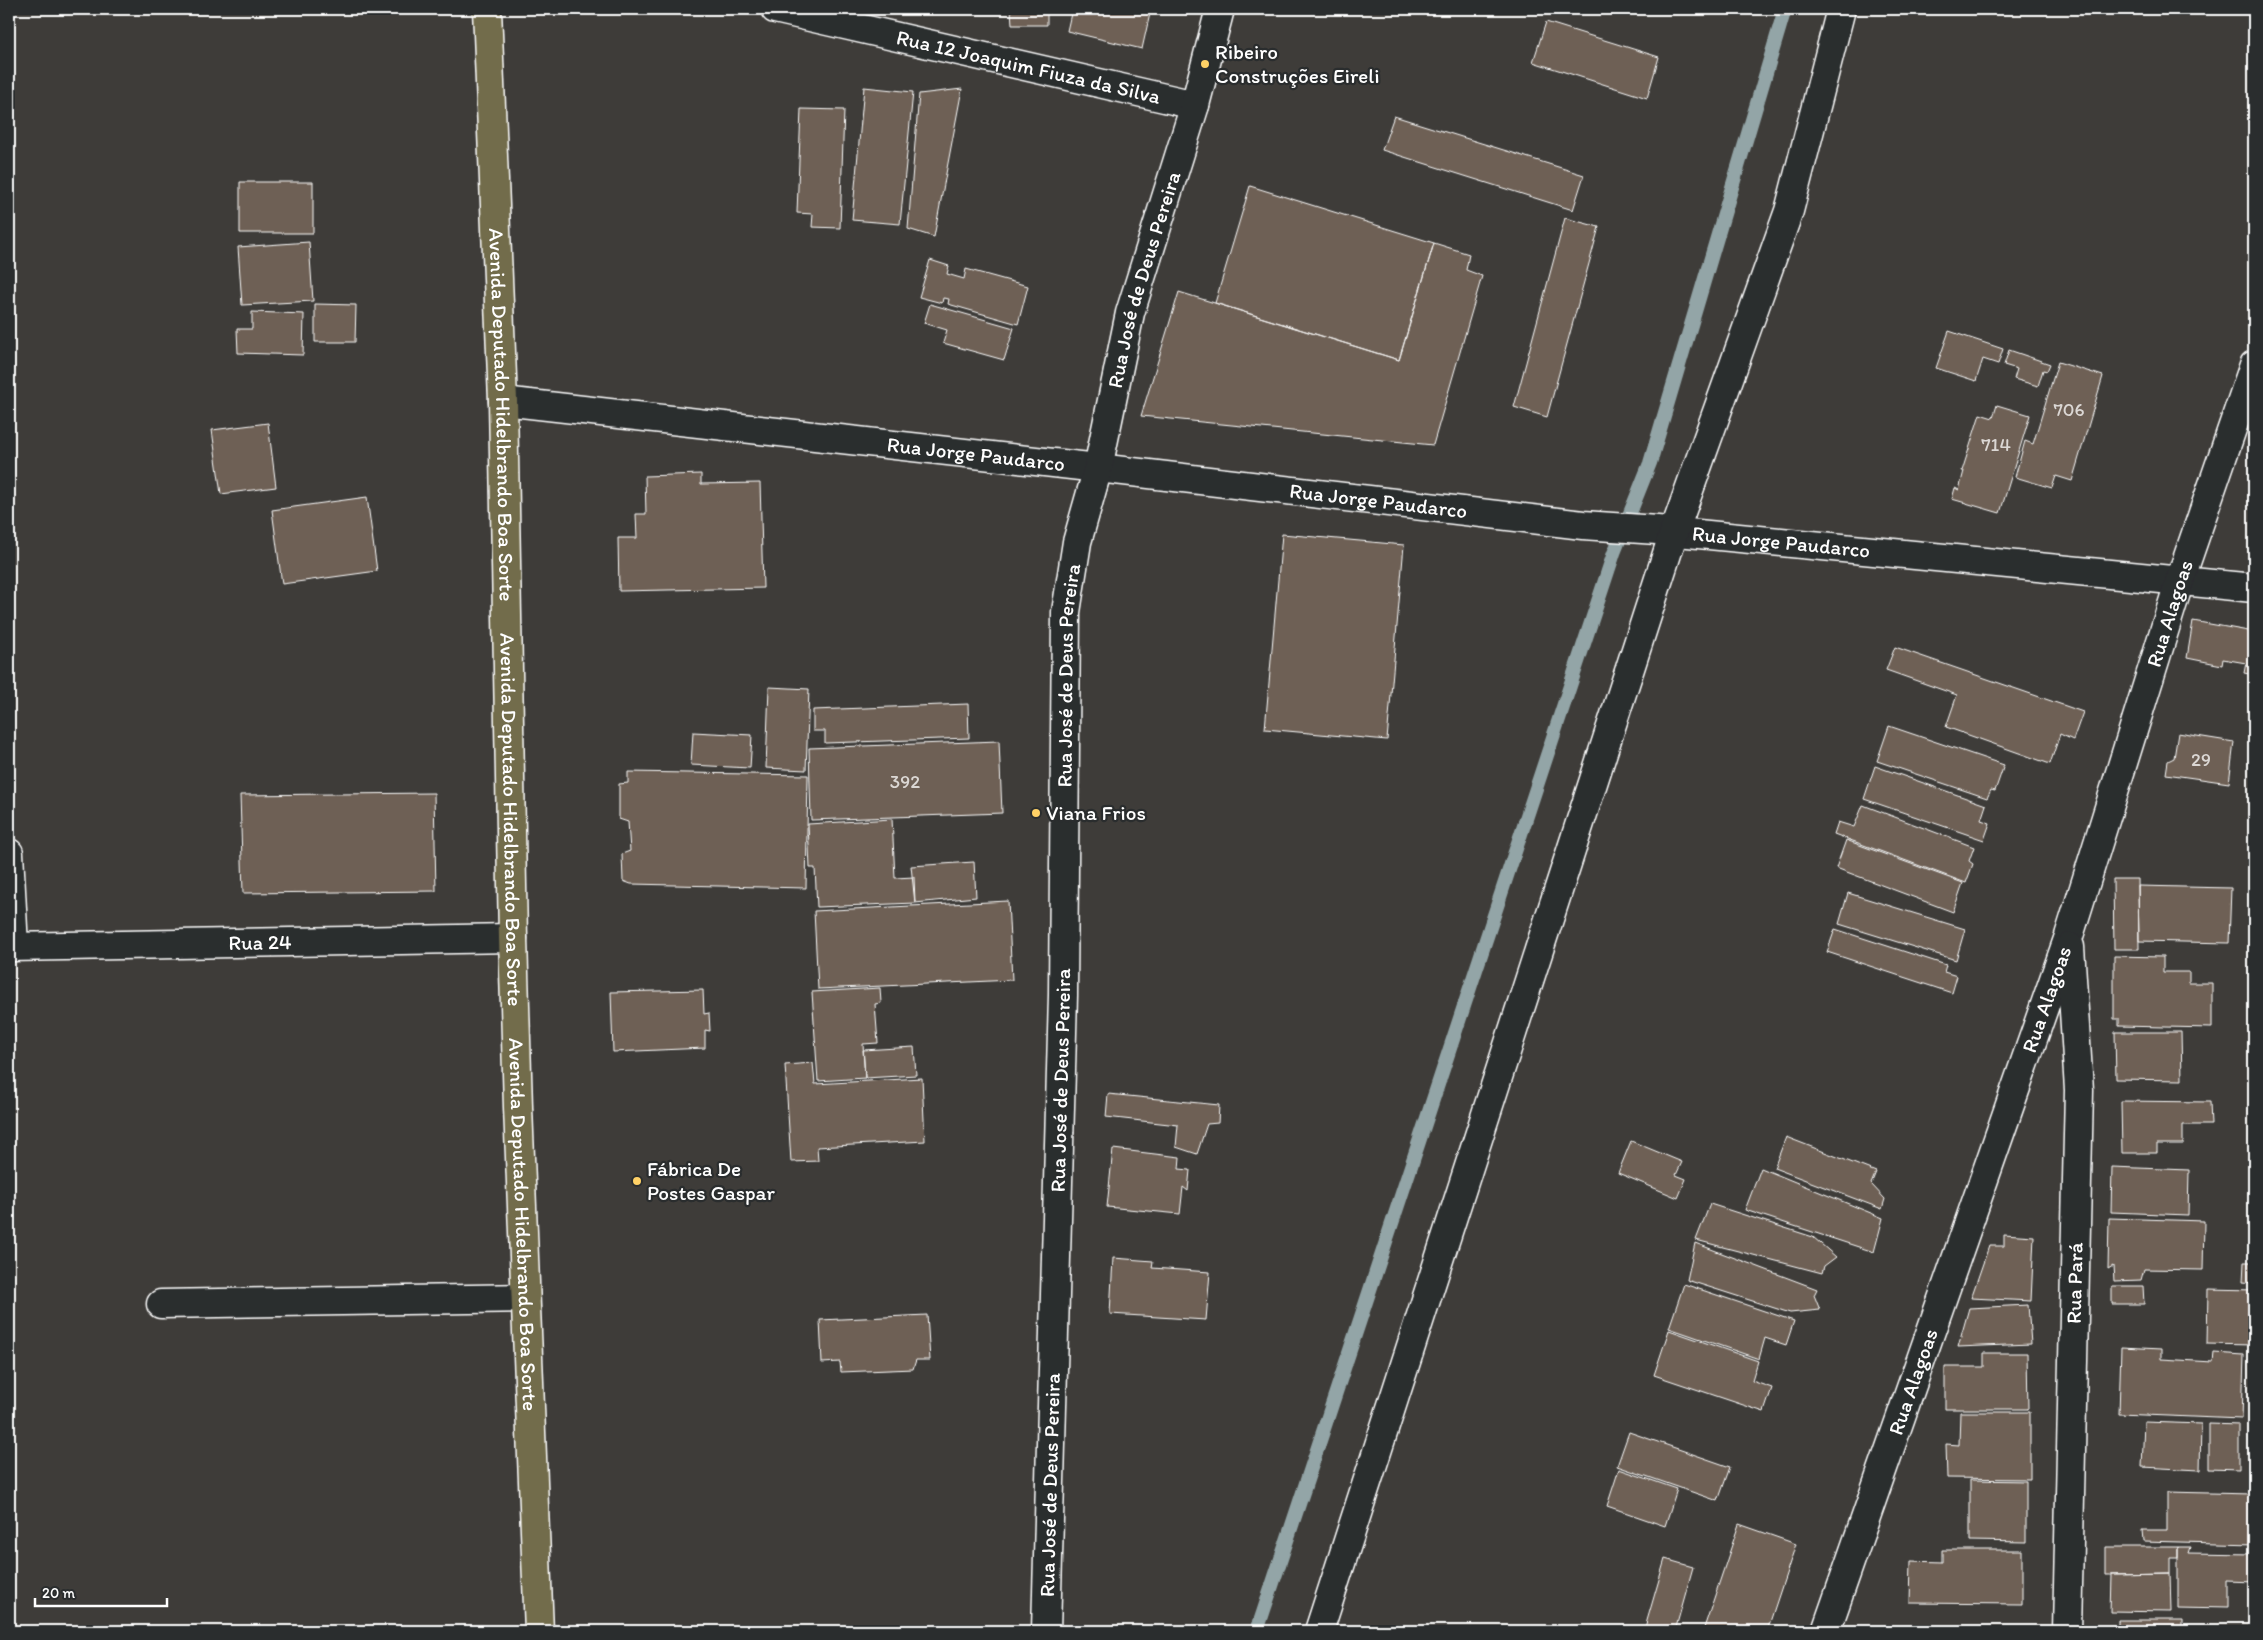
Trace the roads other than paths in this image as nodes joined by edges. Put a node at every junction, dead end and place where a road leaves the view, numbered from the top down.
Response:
1 (487, 9) edge
2 (775, 9) edge
3 (1220, 9) edge
4 (1841, 9) edge
5 (1195, 105) junction
6 (2254, 365) edge
7 (503, 401) junction
8 (1098, 468) junction
9 (1666, 531) junction
10 (2180, 580) junction
11 (2254, 588) edge
12 (9, 853) edge
13 (2069, 936) junction
14 (512, 938) junction
15 (12, 947) edge
16 (524, 1298) junction
17 (161, 1304) dead end
18 (539, 1631) edge
19 (1046, 1631) edge
20 (1319, 1631) edge
21 (1826, 1631) edge
22 (2067, 1631) edge

1 - 7 main road, Avenida Deputado Hidelbrando Boa Sorte
2 - 5 street, Rua 12 Joaquim Fiuza da Silva
3 - 5 street, Rua José de Deus Pereira
4 - 9 street
5 - 8 street, Rua José de Deus Pereira
6 - 10 street, Rua Alagoas
7 - 8 street, Rua Jorge Paudarco
7 - 14 main road, Avenida Deputado Hidelbrando Boa Sorte
8 - 9 street, Rua Jorge Paudarco
8 - 19 street, Rua José de Deus Pereira
9 - 10 street, Rua Jorge Paudarco
9 - 20 street
10 - 11 street, Rua Jorge Paudarco
10 - 13 street, Rua Alagoas
12 - 15 street
13 - 21 street, Rua Alagoas
13 - 22 street, Rua Pará
14 - 15 street, Rua 24
14 - 16 main road, Avenida Deputado Hidelbrando Boa Sorte
16 - 17 street
16 - 18 main road, Avenida Deputado Hidelbrando Boa Sorte

